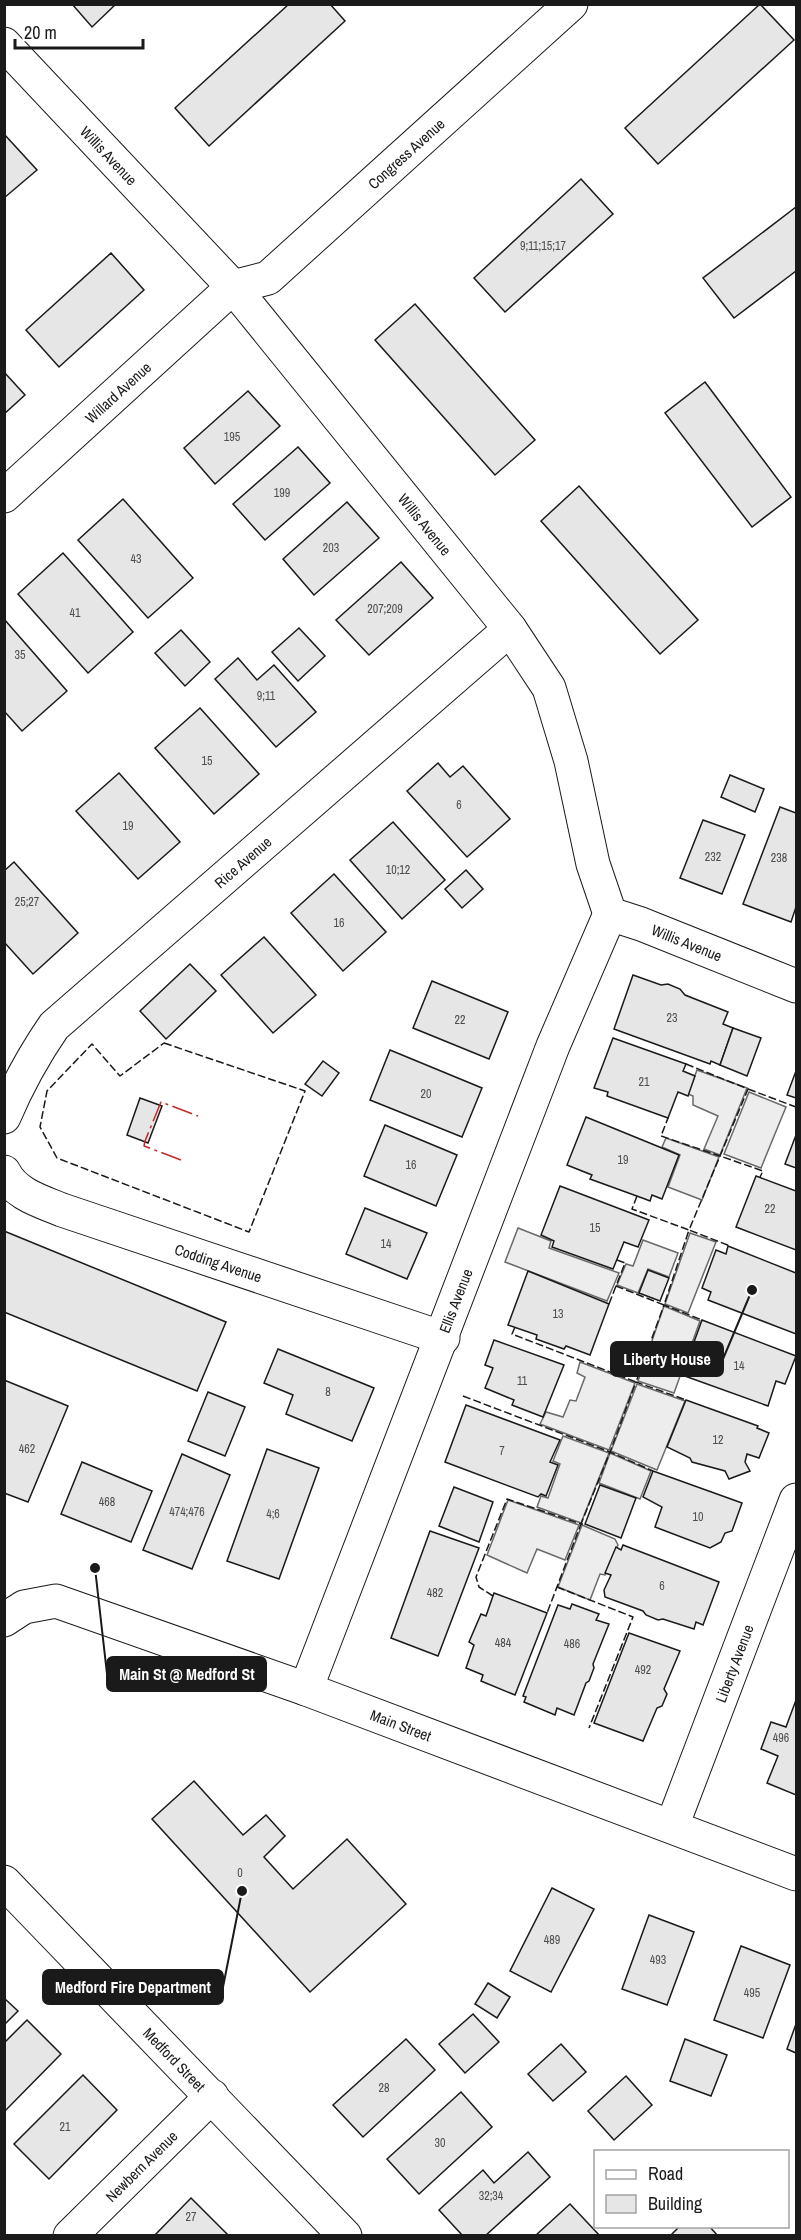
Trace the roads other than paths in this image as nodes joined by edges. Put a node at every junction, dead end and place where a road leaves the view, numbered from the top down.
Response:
1 (571, 4) edge
2 (4, 44) edge
3 (233, 287) junction
4 (4, 496) edge
5 (510, 628) junction
6 (610, 914) junction
7 (796, 986) edge
8 (4, 1117) edge
9 (4, 1172) edge
10 (442, 1338) junction
11 (796, 1500) edge
12 (4, 1620) edge
13 (306, 1689) junction
14 (672, 1826) junction
15 (796, 1874) edge
16 (4, 1882) edge
17 (212, 2096) junction
18 (70, 2235) edge
19 (345, 2235) edge

1 - 3 street, Congress Avenue
2 - 3 street, Willis Avenue
3 - 4 street, Willard Avenue
3 - 5 street, Willis Avenue
5 - 6 street, Willis Avenue
5 - 8 street, Rice Avenue
6 - 7 street, Willis Avenue
6 - 10 street, Ellis Avenue
9 - 10 street, Codding Avenue
10 - 13 street, Ellis Avenue
11 - 14 street, Liberty Avenue
12 - 13 street, Main Street
13 - 14 street, Main Street
14 - 15 street, Main Street
16 - 17 street, Medford Street
17 - 18 street, Newbern Avenue
17 - 19 street, Medford Street

